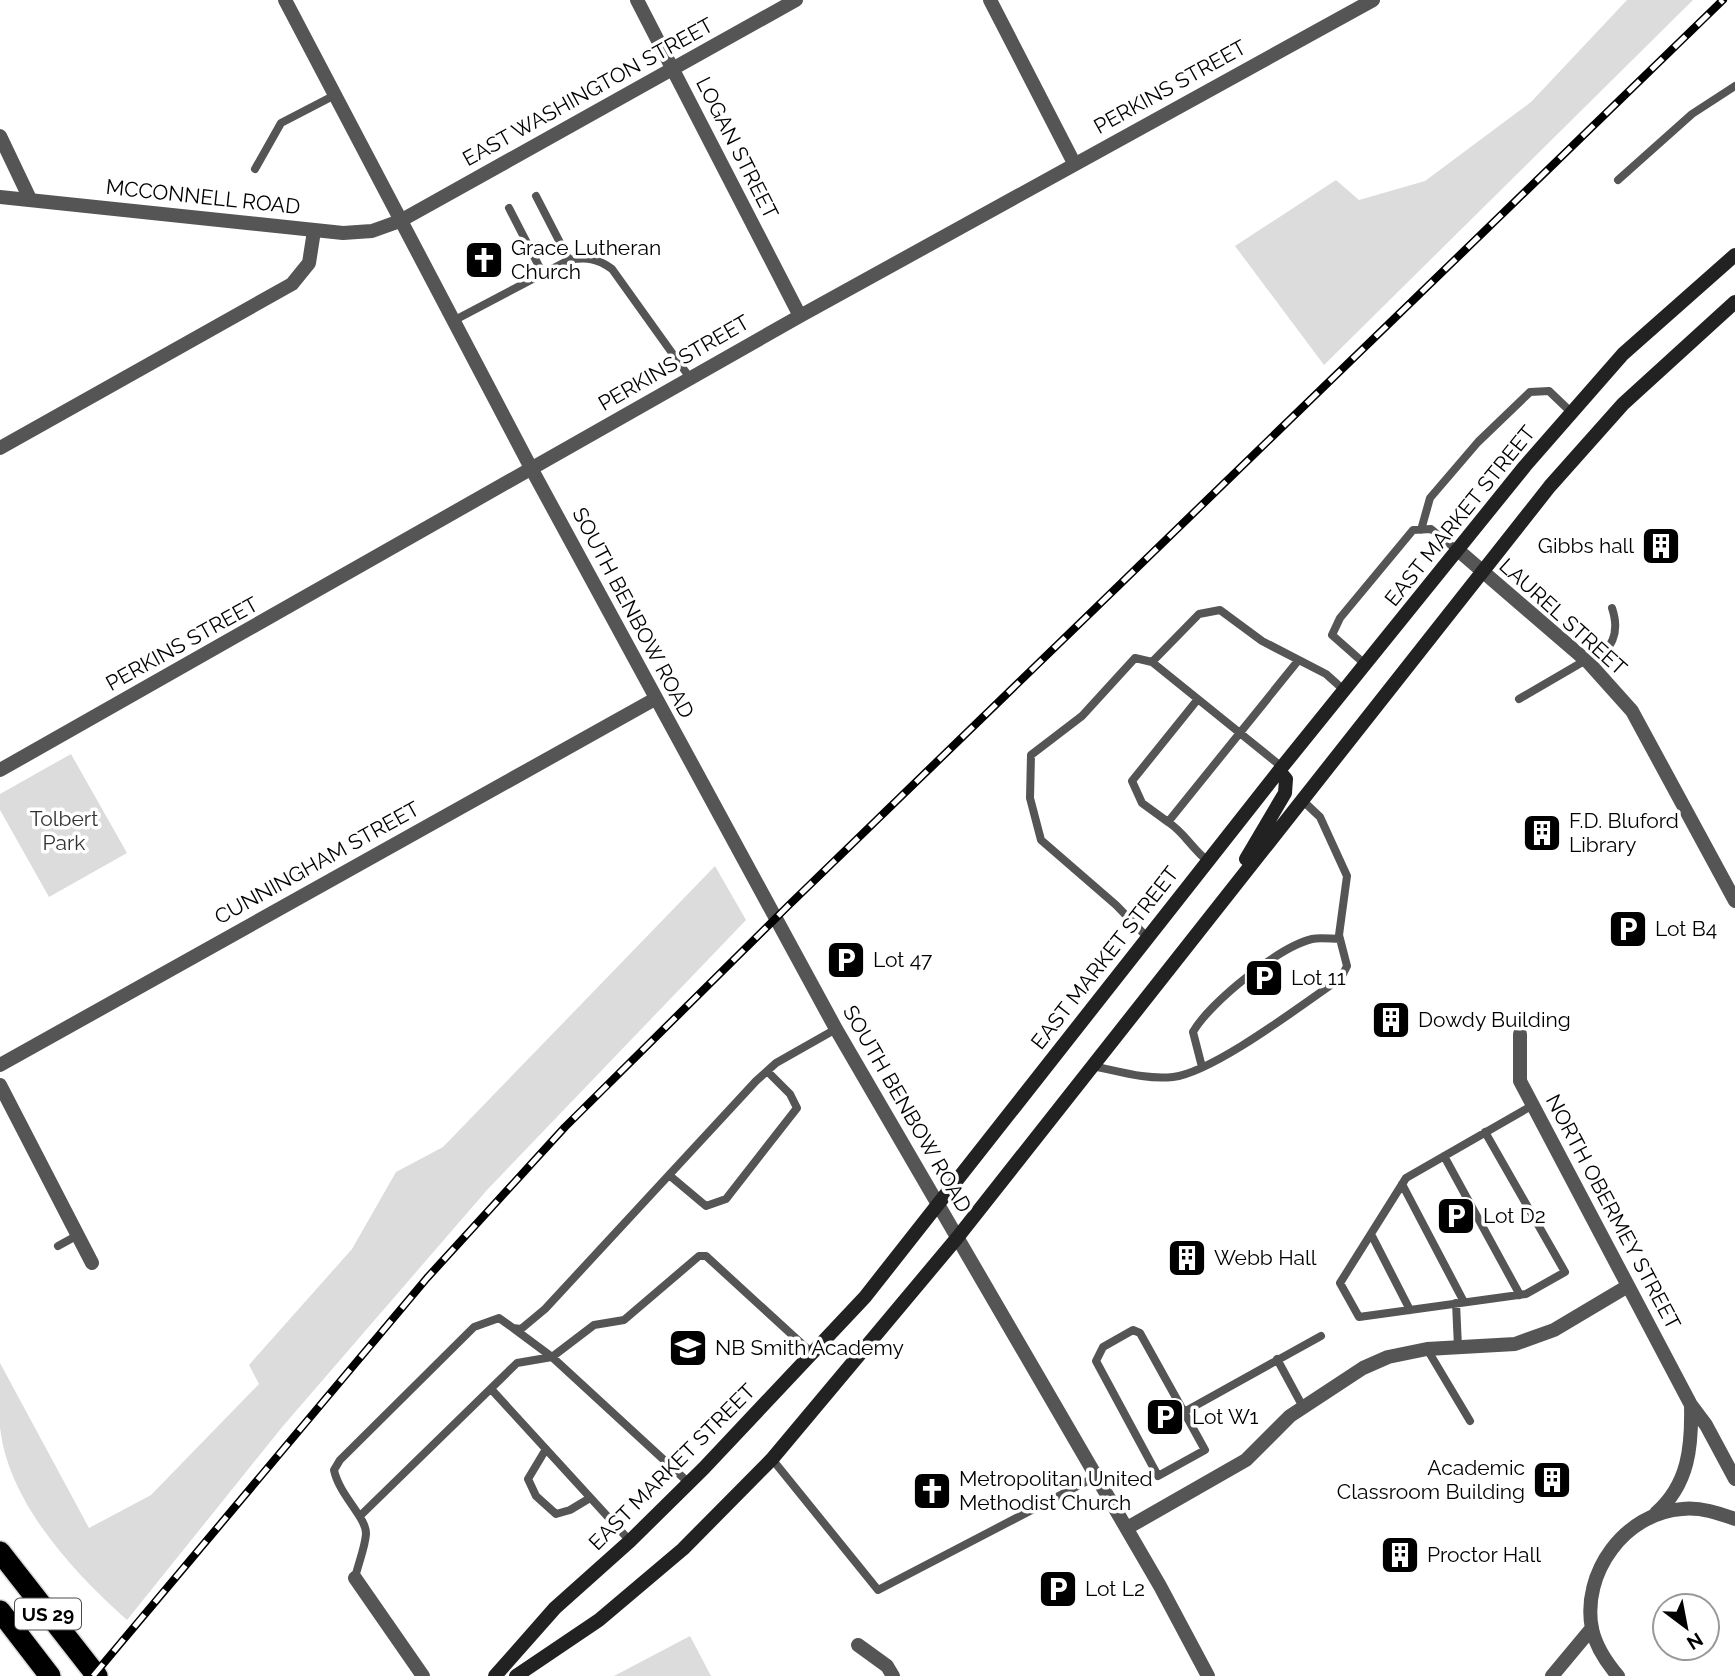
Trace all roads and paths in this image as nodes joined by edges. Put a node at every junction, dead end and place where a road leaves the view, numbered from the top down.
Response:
1 (285, 0) edge
2 (637, 0) edge
3 (796, 0) edge
4 (990, 0) edge
5 (1373, 0) edge
6 (673, 69) junction
7 (1735, 86) edge
8 (335, 95) junction
9 (0, 136) edge
10 (1074, 163) junction
11 (255, 169) dead end
12 (1618, 180) dead end
13 (536, 196) dead end
14 (0, 197) edge
15 (30, 199) junction
16 (509, 208) dead end
17 (400, 221) junction
18 (314, 231) junction
19 (1735, 255) edge
20 (569, 260) junction
21 (543, 274) junction
22 (1735, 302) edge
23 (800, 316) junction
24 (453, 321) junction
25 (690, 378) junction
26 (1572, 413) junction
27 (0, 448) edge
28 (531, 468) junction
29 (1421, 530) junction
30 (1459, 551) junction
31 (1482, 572) junction
32 (1612, 608) dead end
33 (1152, 662) junction
34 (1297, 662) junction
35 (1589, 663) junction
36 (1366, 665) junction
37 (1345, 691) junction
38 (655, 699) junction
39 (1198, 699) junction
40 (1519, 699) dead end
41 (1240, 733) junction
42 (1280, 769) junction
43 (0, 770) edge
44 (1302, 800) junction
45 (1168, 822) junction
46 (1208, 861) junction
47 (1735, 901) edge
48 (1219, 906) junction
49 (1147, 937) junction
50 (1340, 939) junction
51 (836, 1029) junction
52 (1520, 1034) dead end
53 (0, 1065) edge
54 (1092, 1066) junction
55 (1202, 1067) junction
56 (767, 1071) junction
57 (0, 1085) edge
58 (1532, 1105) junction
59 (1485, 1132) junction
60 (1444, 1156) junction
61 (669, 1175) junction
62 (1402, 1184) junction
63 (938, 1206) junction
64 (1371, 1234) junction
65 (78, 1235) junction
66 (957, 1238) junction
67 (58, 1246) dead end
68 (92, 1263) dead end
69 (1628, 1286) junction
70 (1520, 1295) junction
71 (1460, 1303) junction
72 (1410, 1310) junction
73 (513, 1328) junction
74 (1321, 1336) dead end
75 (1458, 1347) junction
76 (1427, 1349) junction
77 (813, 1354) junction
78 (552, 1357) junction
79 (1278, 1359) junction
80 (491, 1389) junction
81 (1691, 1405) junction
82 (1303, 1407) junction
83 (1184, 1412) junction
84 (1470, 1421) dead end
85 (546, 1449) junction
86 (772, 1459) junction
87 (1097, 1476) junction
88 (1735, 1479) edge
89 (689, 1483) junction
90 (590, 1498) junction
91 (360, 1516) junction
92 (1653, 1516) junction
93 (1735, 1519) edge
94 (1127, 1528) junction
95 (630, 1541) junction
96 (0, 1552) edge
97 (355, 1578) joint
98 (0, 1611) edge
99 (1592, 1628) junction
100 (858, 1645) dead end
101 (50, 1676) edge
102 (97, 1676) edge
103 (423, 1676) edge
104 (495, 1676) edge
105 (516, 1676) edge
106 (893, 1676) edge
107 (1208, 1676) edge
108 (1552, 1676) edge
109 (1618, 1676) edge

1 - 8 street, SOUTH BENBOW ROAD
2 - 6 street, LOGAN STREET
3 - 6 street, EAST WASHINGTON STREET
4 - 10 street
5 - 10 street, PERKINS STREET
6 - 17 street, EAST WASHINGTON STREET
6 - 23 street, LOGAN STREET
7 - 12 lane
8 - 11 lane
8 - 17 street, SOUTH BENBOW ROAD
9 - 15 street
10 - 23 street, PERKINS STREET
13 - 20 lane
14 - 15 street, MCCONNELL ROAD
15 - 18 street, MCCONNELL ROAD
16 - 21 lane
17 - 18 street, MCCONNELL ROAD
17 - 24 street, SOUTH BENBOW ROAD
18 - 27 street
19 - 26 main road, EAST MARKET STREET
20 - 21 lane
20 - 25 lane
21 - 24 lane
22 - 31 main road
23 - 25 street, PERKINS STREET
24 - 28 street, SOUTH BENBOW ROAD
25 - 28 street, PERKINS STREET
26 - 29 lane
26 - 30 main road, EAST MARKET STREET
28 - 38 street, SOUTH BENBOW ROAD
28 - 43 street, PERKINS STREET
29 - 30 lane
29 - 36 lane
30 - 31 street, LAUREL STREET
30 - 36 main road, EAST MARKET STREET
31 - 35 street, LAUREL STREET
31 - 44 main road
32 - 35 lane
33 - 34 lane
33 - 39 lane
33 - 49 lane
34 - 37 lane
34 - 41 lane
35 - 40 lane
35 - 47 street, LAUREL STREET
36 - 37 main road, EAST MARKET STREET
37 - 42 main road, EAST MARKET STREET
38 - 51 street, SOUTH BENBOW ROAD
38 - 53 street, CUNNINGHAM STREET
39 - 41 lane
39 - 45 lane
41 - 42 lane
41 - 45 lane
42 - 46 main road, EAST MARKET STREET
42 - 48 main road
44 - 48 main road
44 - 50 lane
45 - 46 lane
46 - 49 main road, EAST MARKET STREET
48 - 54 main road
49 - 63 main road, EAST MARKET STREET
50 - 55 lane
50 - 55 lane
51 - 56 lane
51 - 63 street, SOUTH BENBOW ROAD
52 - 58 street, NORTH OBERMEY STREET
54 - 55 lane
54 - 66 main road
56 - 61 lane
56 - 61 lane
57 - 65 street
58 - 59 lane
58 - 69 street, NORTH OBERMEY STREET
59 - 60 lane
59 - 70 lane
60 - 62 lane
60 - 70 lane
61 - 73 lane
62 - 64 lane
62 - 71 lane
63 - 66 street, SOUTH BENBOW ROAD
63 - 77 main road, EAST MARKET STREET
64 - 72 lane
64 - 72 lane
65 - 67 lane
65 - 68 street
66 - 86 main road
66 - 87 street, SOUTH BENBOW ROAD
69 - 75 street
69 - 81 street, NORTH OBERMEY STREET
70 - 71 lane
71 - 72 lane
71 - 75 lane
73 - 78 lane
73 - 91 lane
74 - 79 lane
75 - 76 street
76 - 82 street
76 - 84 lane
77 - 78 lane
77 - 89 main road, EAST MARKET STREET
78 - 80 lane
78 - 89 lane
79 - 82 lane
79 - 83 lane
80 - 85 lane
80 - 91 lane
81 - 88 street, NORTH OBERMEY STREET
81 - 92 street, NORTH OBERMEY STREET
82 - 94 street
83 - 83 lane
85 - 90 lane
85 - 90 lane
86 - 87 lane
86 - 105 main road
87 - 94 street, SOUTH BENBOW ROAD
89 - 95 main road, EAST MARKET STREET
90 - 95 lane
91 - 97 lane
92 - 93 street
92 - 99 street
94 - 107 street, SOUTH BENBOW ROAD
95 - 104 main road, EAST MARKET STREET
96 - 102 highway, US 29
97 - 103 street
98 - 101 highway, US 29
99 - 108 street
99 - 109 street
100 - 106 street

